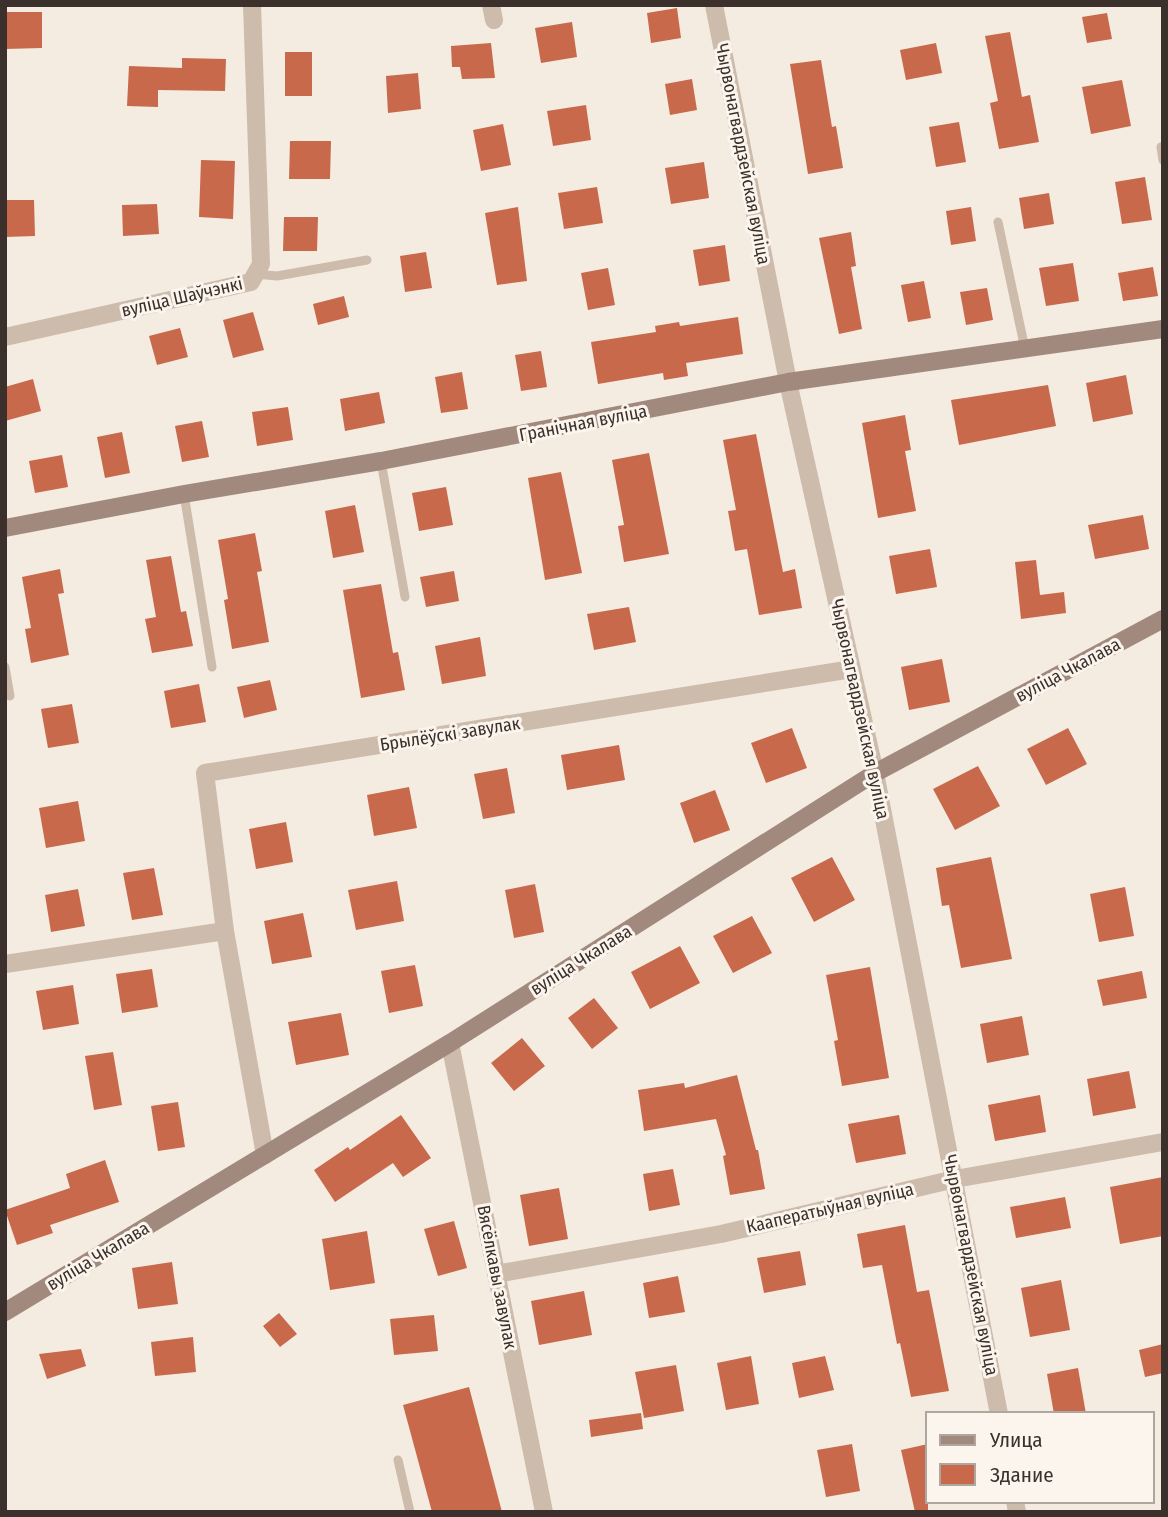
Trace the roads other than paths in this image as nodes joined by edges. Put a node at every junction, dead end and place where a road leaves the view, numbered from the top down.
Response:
1 (252, 5) edge
2 (713, 5) edge
3 (1161, 148) dead end
4 (1163, 160) edge
5 (998, 222) dead end
6 (367, 260) dead end
7 (255, 274) junction
8 (1163, 329) edge
9 (5, 337) edge
10 (1025, 351) junction
11 (788, 383) junction
12 (381, 461) junction
13 (184, 494) junction
14 (5, 528) edge
15 (405, 597) dead end
16 (1163, 619) edge
17 (5, 667) edge
18 (212, 667) dead end
19 (852, 669) junction
20 (10, 696) dead end
21 (875, 773) junction
22 (225, 931) junction
23 (5, 964) edge
24 (450, 1043) junction
25 (1163, 1142) edge
26 (265, 1155) junction
27 (955, 1179) junction
28 (496, 1274) junction
29 (5, 1312) edge
30 (999, 1412) edge
31 (398, 1460) dead end
32 (410, 1512) edge
33 (544, 1512) edge

1 - 7 street, вуліца Шаўчэнкі
2 - 11 street, Чырвонагвардзейская вуліца
3 - 4 lane
5 - 10 lane
6 - 7 lane
7 - 9 street, вуліца Шаўчэнкі
8 - 10 main road, Гранічная вуліца
10 - 11 main road, Гранічная вуліца
11 - 12 main road, Гранічная вуліца
11 - 19 street, Чырвонагвардзейская вуліца
12 - 13 main road, Гранічная вуліца
12 - 15 lane
13 - 14 main road, Гранічная вуліца
13 - 18 lane
16 - 21 main road, вуліца Чкалава
17 - 20 lane
19 - 21 street, Чырвонагвардзейская вуліца
19 - 22 street, Брылёўскі завулак
21 - 24 main road, вуліца Чкалава
21 - 27 street, Чырвонагвардзейская вуліца
22 - 23 street
22 - 26 street, Брылёўскі завулак
24 - 26 main road, вуліца Чкалава
24 - 28 street, Вясёлкавы завулак
25 - 27 street, Кааператыўная вуліца
26 - 29 main road, вуліца Чкалава
27 - 28 street, Кааператыўная вуліца
27 - 30 street, Чырвонагвардзейская вуліца
28 - 33 street, Вясёлкавы завулак
31 - 32 lane

